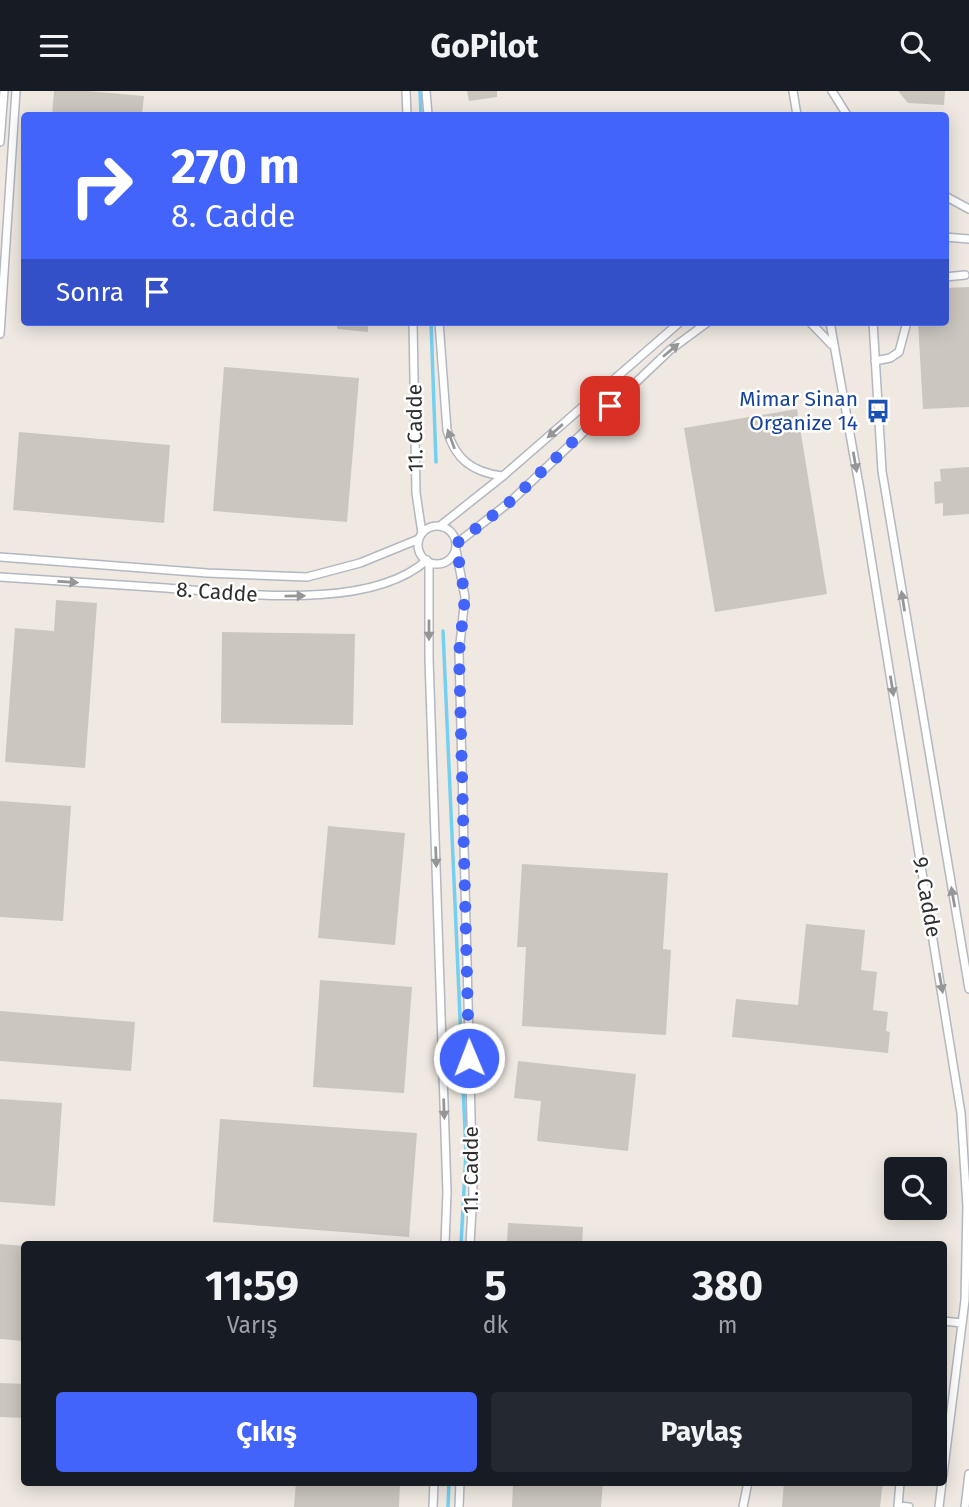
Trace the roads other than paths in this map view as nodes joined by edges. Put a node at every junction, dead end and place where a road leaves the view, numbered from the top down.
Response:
1 (4, 91) edge
2 (16, 91) edge
3 (406, 91) edge
4 (426, 91) edge
5 (793, 91) edge
6 (832, 91) edge
7 (407, 112) edge
8 (428, 112) edge
9 (796, 112) edge
10 (845, 112) edge
11 (0, 142) edge
12 (949, 198) edge
13 (969, 209) edge
14 (949, 237) edge
15 (969, 239) edge
16 (965, 275) dead end
17 (949, 277) edge
18 (413, 326) edge
19 (439, 326) edge
20 (675, 326) edge
21 (703, 326) edge
22 (814, 326) edge
23 (831, 326) edge
24 (873, 326) edge
25 (906, 326) edge
26 (0, 334) edge
27 (834, 348) junction
28 (875, 361) junction
29 (503, 476) junction
30 (440, 526) junction
31 (421, 536) junction
32 (456, 547) junction
33 (0, 557) edge
34 (428, 561) junction
35 (0, 577) edge
36 (969, 989) edge
37 (445, 1241) edge
38 (471, 1241) edge
39 (947, 1321) edge
40 (962, 1323) junction
41 (947, 1443) edge
42 (969, 1474) edge
43 (434, 1486) edge
44 (460, 1486) edge
45 (747, 1486) edge
46 (900, 1486) edge
47 (942, 1486) edge
48 (433, 1507) edge
49 (459, 1507) edge
50 (743, 1507) edge
51 (898, 1507) edge
52 (909, 1507) edge
53 (939, 1507) edge
54 (965, 1507) edge

1 - 11 lane
2 - 26 lane
3 - 7 lane
4 - 8 lane
5 - 9 lane
6 - 10 lane
12 - 13 lane
14 - 15 lane
16 - 17 lane
18 - 31 lane, 11. Cadde
29 -> 19 lane, 11. Cadde
20 -> 29 lane
32 -> 21 lane
22 - 27 lane
23 - 27 lane, 9. Cadde
24 - 28 lane, 9. Cadde
25 - 28 lane
27 -> 40 lane, 9. Cadde
36 -> 28 lane, 9. Cadde
29 - 30 lane
30 - 31 lane
30 - 32 lane
31 - 33 lane, 8. Cadde
31 - 34 lane
32 - 34 lane
32 - 38 lane, 11. Cadde
35 -> 34 lane, 8. Cadde
34 -> 37 lane, 11. Cadde
39 - 40 lane
40 - 41 lane, 9. Cadde
42 - 54 lane
43 - 48 lane
44 - 49 lane
45 - 50 lane
46 - 51 lane
47 - 53 lane
51 - 52 lane

